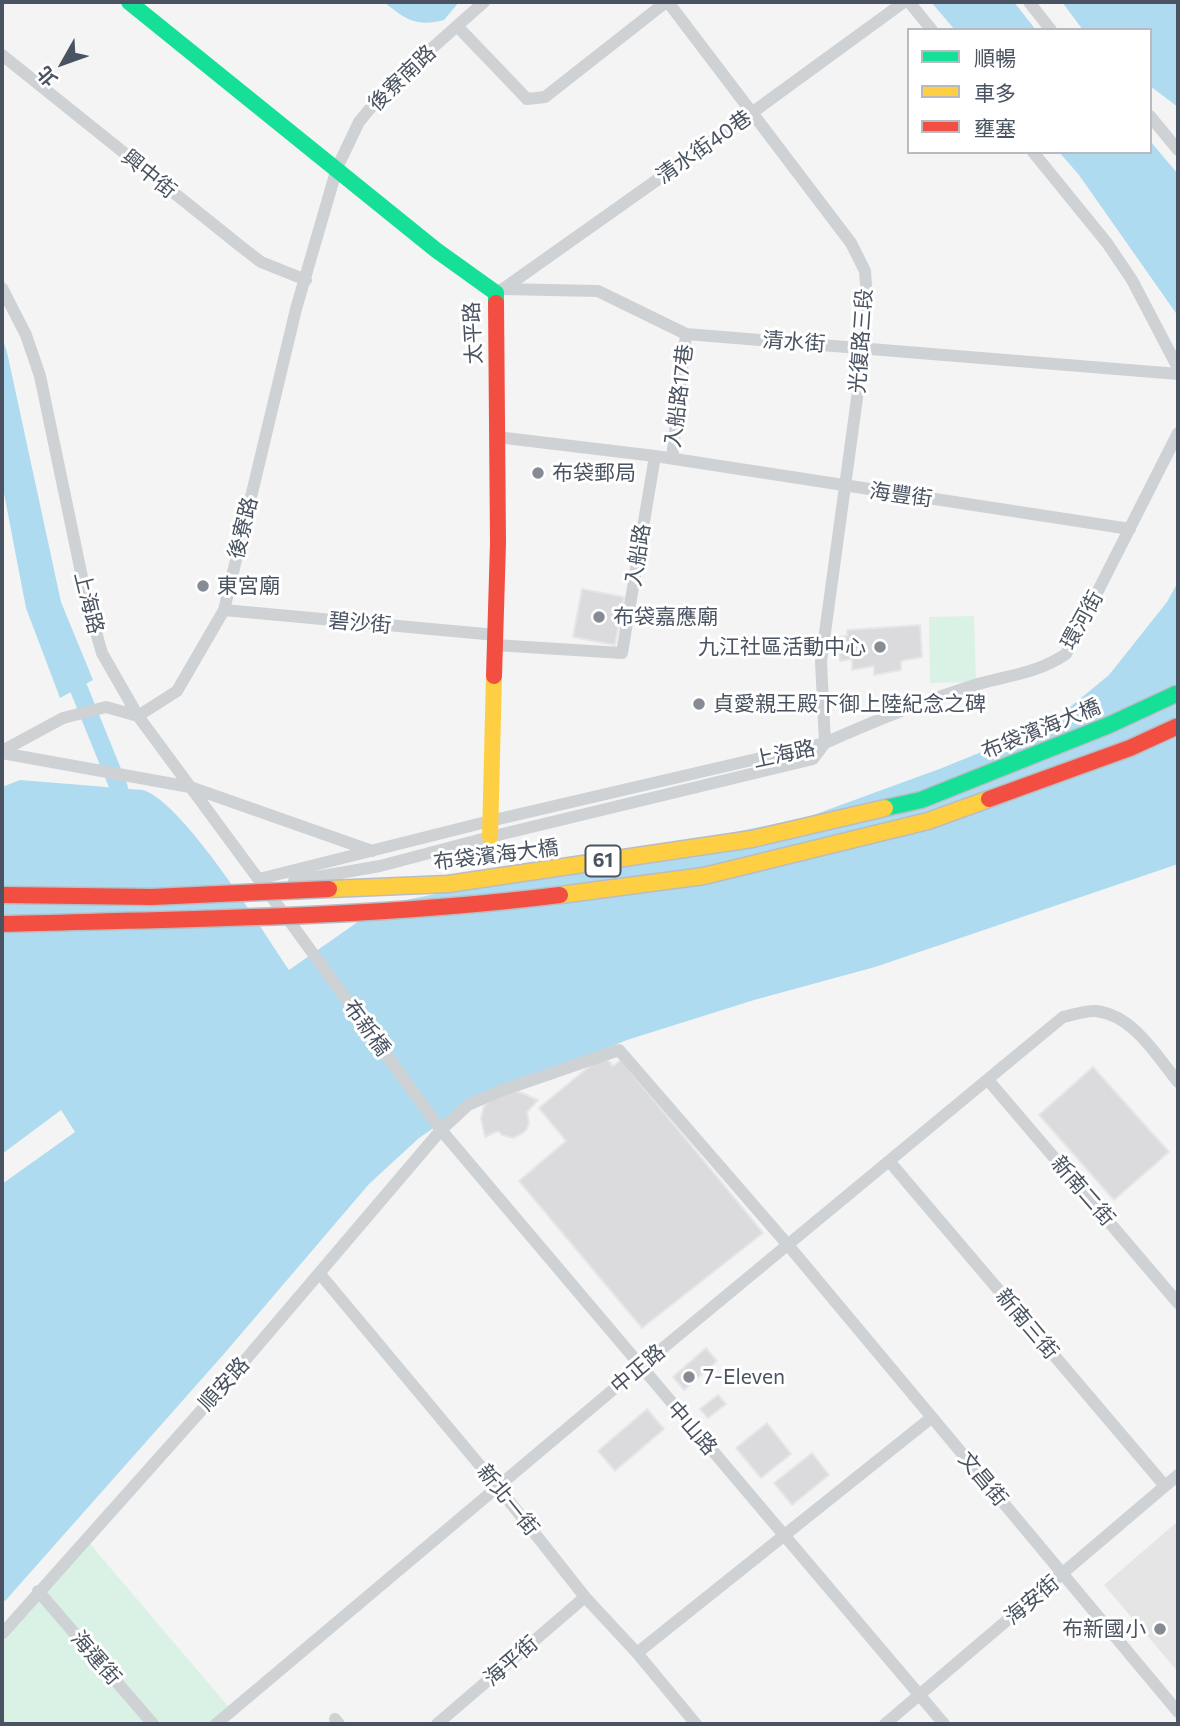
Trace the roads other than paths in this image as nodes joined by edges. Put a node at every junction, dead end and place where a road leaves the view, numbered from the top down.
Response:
1 (129, 2) edge
2 (484, 2) edge
3 (667, 2) edge
4 (906, 2) edge
5 (1029, 2) edge
6 (457, 26) junction
7 (930, 28) edge
8 (1049, 28) edge
9 (2, 55) edge
10 (753, 112) junction
11 (1152, 118) edge
12 (1178, 150) edge
13 (1035, 154) edge
14 (337, 169) junction
15 (306, 279) junction
16 (2, 288) edge
17 (502, 289) joint
18 (686, 334) junction
19 (864, 347) junction
20 (1178, 368) edge
21 (1178, 374) edge
22 (1178, 433) edge
23 (497, 437) junction
24 (655, 456) junction
25 (672, 458) junction
26 (844, 486) junction
27 (1130, 529) junction
28 (223, 610) junction
29 (496, 640) junction
30 (1178, 693) edge
31 (138, 716) junction
32 (1178, 726) edge
33 (825, 743) junction
34 (2, 752) edge
35 (190, 786) junction
36 (490, 829) junction
37 (372, 851) junction
38 (259, 879) junction
39 (2, 895) edge
40 (2, 924) edge
41 (293, 926) joint
42 (988, 1080) junction
43 (1178, 1082) edge
44 (441, 1130) junction
45 (889, 1161) junction
46 (788, 1245) junction
47 (320, 1273) junction
48 (1178, 1303) edge
49 (640, 1367) junction
50 (931, 1418) junction
51 (1178, 1475) edge
52 (1165, 1486) junction
53 (498, 1487) junction
54 (785, 1537) junction
55 (1063, 1574) junction
56 (38, 1591) junction
57 (585, 1597) junction
58 (2, 1634) edge
59 (637, 1653) junction
60 (920, 1695) junction
61 (1178, 1712) edge
62 (153, 1724) edge
63 (216, 1724) edge
64 (437, 1724) edge
65 (696, 1724) edge
66 (885, 1724) edge
67 (944, 1724) edge

1 - 14 main road, 太平路
2 - 6 street, 後寮南路
3 - 6 street
3 - 10 street, 光復路三段
4 - 7 street
4 - 10 street, 清水街40巷
5 - 8 street
6 - 14 street, 後寮南路
9 - 15 street, 興中街
10 - 17 street, 清水街40巷
10 - 19 street, 光復路三段
11 - 12 street
13 - 20 street
14 - 15 street, 後寮路
14 - 23 main road, 太平路
15 - 28 street, 後寮路
16 - 31 street, 上海路
17 - 18 street, 清水街
18 - 19 street, 清水街
18 - 25 street, 入船路17巷
19 - 21 street, 清水街
19 - 26 street, 光復路三段
22 - 27 street, 環河街
23 - 24 street
23 - 29 main road, 太平路
24 - 25 street
24 - 29 street, 入船路
25 - 26 street, 海豐街
26 - 27 street, 海豐街
26 - 33 street, 光復路三段
27 - 33 street, 環河街
28 - 29 street, 碧沙街
28 - 31 street, 後寮路
29 - 36 main road, 太平路
30 - 39 main road, 布袋濱海大橋 / 61, bridge
31 - 34 street
31 - 35 street, 上海路
32 - 40 main road, 61, bridge
33 - 36 street, 上海路
34 - 35 street
35 - 37 street
35 - 38 street, 上海路
36 - 37 street, 上海路
36 - 38 street, 上海路
37 - 38 street, 上海路
38 - 41 street, 上海路
41 - 44 street, 布新橋
42 - 43 street, 中正路
42 - 45 street, 中正路
42 - 48 street, 新南二街
44 - 46 street, 順安路
44 - 47 street, 順安路
44 - 49 street, 中山路
45 - 46 street, 中正路
45 - 52 street, 新南三街
46 - 49 street, 中正路
46 - 50 street, 文昌街
47 - 53 street, 新北一街
47 - 56 street, 順安路
49 - 53 street, 中正路
49 - 54 street, 中山路
50 - 54 street
50 - 55 street, 文昌街
51 - 52 street, 海安街
52 - 55 street, 海安街
53 - 57 street, 新北一街
53 - 63 street, 中正路
54 - 59 street
54 - 60 street, 中山路
55 - 60 street, 海安街
55 - 61 street, 文昌街
56 - 58 street, 順安路
56 - 62 street, 海運街
57 - 59 street, 新北一街
57 - 64 street, 海平街
59 - 65 street, 新北一街
60 - 66 street, 海安街
60 - 67 street, 中山路

